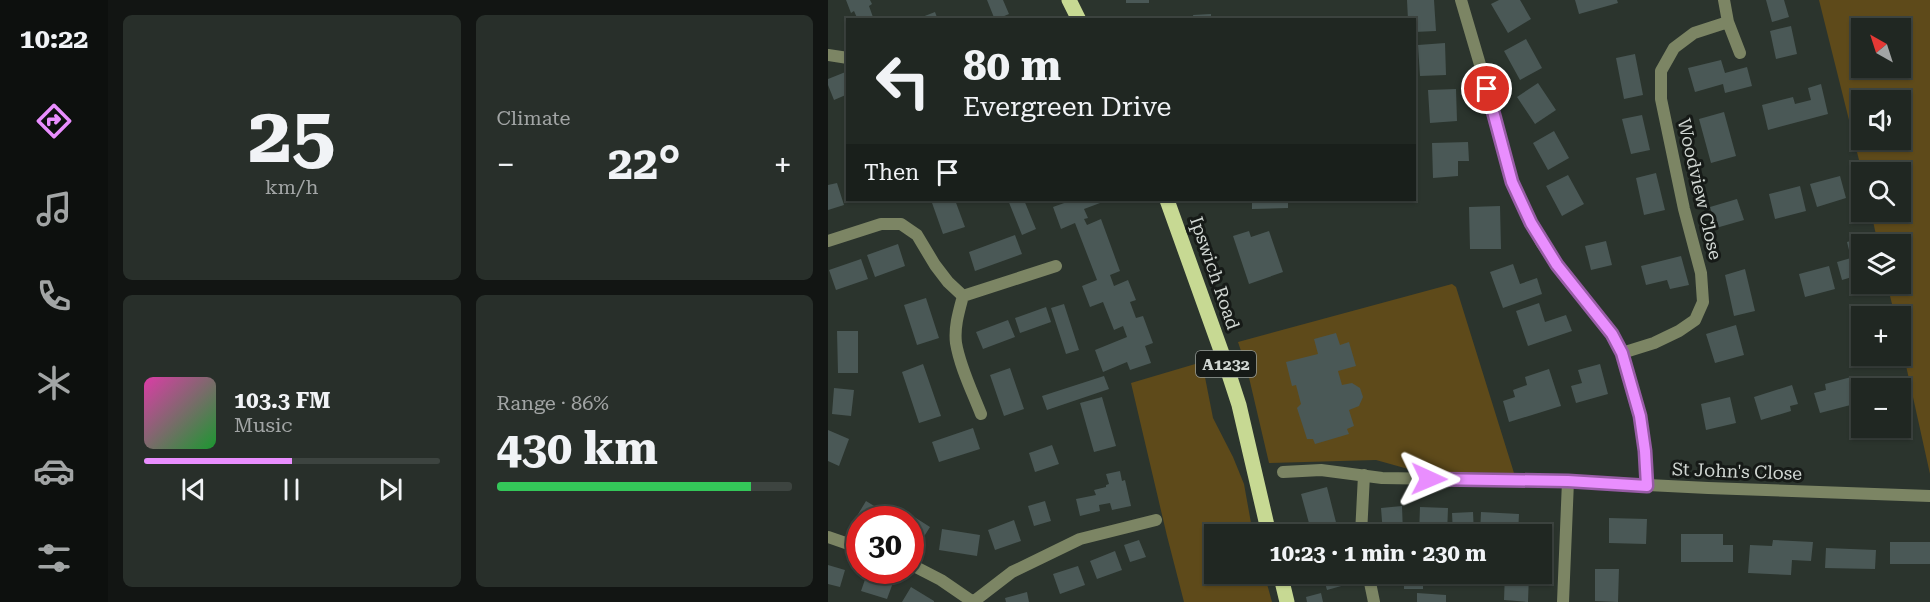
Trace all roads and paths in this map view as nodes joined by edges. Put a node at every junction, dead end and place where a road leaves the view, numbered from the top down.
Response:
1 (1069, 0) edge
2 (1461, 0) edge
3 (1724, 0) edge
4 (1078, 18) edge
5 (1728, 22) junction
6 (1740, 53) dead end
7 (828, 55) edge
8 (846, 58) edge
9 (1167, 201) edge
10 (828, 241) edge
11 (1056, 266) dead end
12 (963, 296) junction
13 (1622, 353) junction
14 (981, 414) dead end
15 (1283, 472) dead end
16 (1364, 475) junction
17 (1568, 481) junction
18 (1647, 486) junction
19 (1930, 495) edge
20 (1156, 520) dead end
21 (1267, 524) edge
22 (1362, 524) edge
23 (828, 537) edge
24 (846, 543) edge
25 (924, 571) edge
26 (1283, 584) edge
27 (1370, 584) edge
28 (973, 602) edge
29 (1287, 602) edge
30 (1374, 602) edge
31 (1563, 602) edge

1 - 4 main road
2 - 13 street
3 - 5 street
5 - 6 street
5 - 13 street, Woodview Close
7 - 8 street
9 - 21 main road, Ipswich Road / A1232
10 - 12 street
11 - 12 street
12 - 14 street
13 - 18 street
15 - 16 street, St John's Close
16 - 17 street, St John's Close
16 - 22 street
17 - 18 street, St John's Close
17 - 31 street
18 - 19 street, St John's Close
20 - 28 street
23 - 24 street
25 - 28 street
26 - 29 main road
27 - 30 street

